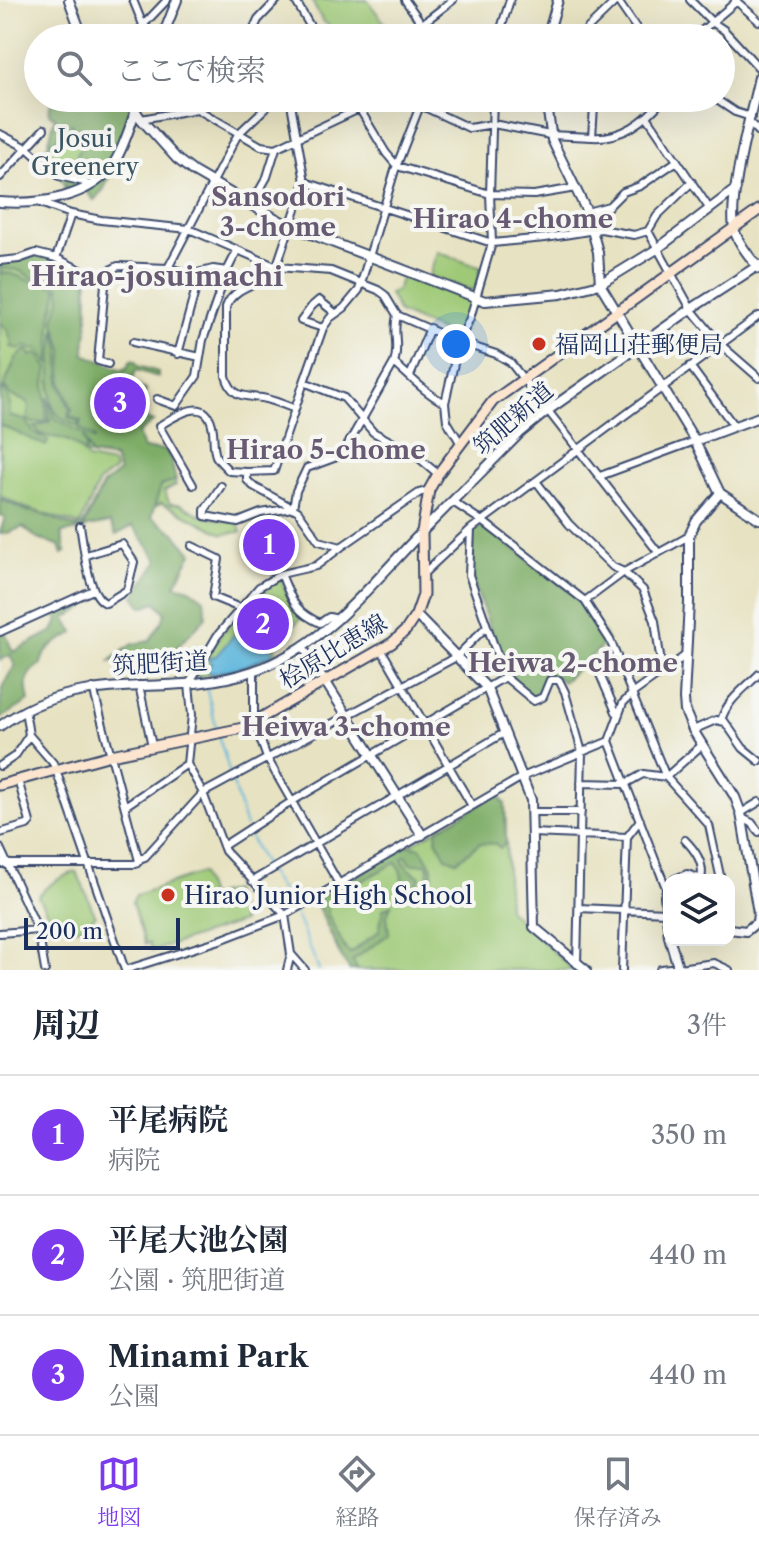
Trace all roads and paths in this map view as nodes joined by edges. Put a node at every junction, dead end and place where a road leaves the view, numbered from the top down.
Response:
1 (69, 0) edge
2 (133, 0) edge
3 (167, 0) edge
4 (177, 0) edge
5 (277, 0) edge
6 (295, 0) edge
7 (405, 0) edge
8 (453, 0) edge
9 (510, 0) edge
10 (558, 0) edge
11 (617, 0) edge
12 (690, 0) edge
13 (736, 0) edge
14 (759, 21) edge
15 (712, 22) junction
16 (78, 24) edge
17 (142, 24) edge
18 (144, 24) edge
19 (166, 24) edge
20 (257, 24) edge
21 (309, 24) edge
22 (422, 24) joint
23 (502, 24) edge
24 (551, 24) edge
25 (592, 24) edge
26 (633, 24) edge
27 (710, 24) edge
28 (715, 24) edge
29 (735, 42) edge
30 (759, 68) edge
31 (759, 77) edge
32 (135, 112) edge
33 (136, 112) edge
34 (180, 112) edge
35 (202, 112) edge
36 (261, 112) edge
37 (292, 112) edge
38 (353, 112) edge
39 (361, 112) edge
40 (418, 112) edge
41 (440, 112) edge
42 (493, 112) edge
43 (548, 112) edge
44 (594, 112) edge
45 (653, 112) edge
46 (735, 112) edge
47 (648, 118) junction
48 (141, 119) junction
49 (750, 120) junction
50 (493, 124) junction
51 (44, 129) dead end
52 (759, 132) edge
53 (0, 134) edge
54 (238, 134) junction
55 (550, 135) junction
56 (592, 137) junction
57 (297, 140) junction
58 (27, 148) junction
59 (276, 148) junction
60 (677, 161) junction
61 (397, 166) junction
62 (0, 177) edge
63 (305, 182) junction
64 (692, 182) junction
65 (211, 183) junction
66 (90, 186) junction
67 (576, 188) junction
68 (736, 189) junction
69 (490, 194) junction
70 (0, 202) edge
71 (40, 203) junction
72 (251, 205) junction
73 (383, 206) junction
74 (709, 208) junction
75 (759, 210) edge
76 (587, 212) junction
77 (71, 214) junction
78 (290, 226) junction
79 (733, 227) junction
80 (189, 229) junction
81 (592, 230) junction
82 (648, 231) junction
83 (492, 243) junction
84 (657, 249) junction
85 (237, 251) junction
86 (369, 256) junction
87 (56, 258) junction
88 (0, 261) edge
89 (277, 267) junction
90 (758, 267) edge
91 (168, 268) junction
92 (227, 271) junction
93 (671, 272) junction
94 (200, 273) junction
95 (106, 274) junction
96 (361, 283) junction
97 (600, 284) junction
98 (476, 299) junction
99 (691, 309) junction
100 (616, 311) junction
101 (335, 313) junction
102 (397, 315) junction
103 (759, 316) edge
104 (323, 328) junction
105 (430, 328) junction
106 (133, 342) dead end
107 (459, 342) junction
108 (720, 344) junction
109 (639, 346) junction
110 (178, 354) junction
111 (200, 357) junction
112 (394, 363) junction
113 (108, 364) dead end
114 (690, 366) junction
115 (410, 376) junction
116 (523, 378) junction
117 (759, 378) edge
118 (304, 382) junction
119 (663, 386) junction
120 (157, 399) dead end
121 (445, 403) junction
122 (295, 409) junction
123 (547, 411) junction
124 (759, 417) edge
125 (362, 421) junction
126 (734, 426) junction
127 (695, 441) junction
128 (461, 444) junction
129 (579, 449) junction
130 (247, 472) junction
131 (438, 474) junction
132 (600, 476) junction
133 (536, 481) junction
134 (193, 485) dead end
135 (221, 486) dead end
136 (429, 490) junction
137 (720, 493) junction
138 (453, 502) junction
139 (293, 508) junction
140 (759, 519) edge
141 (481, 520) junction
142 (80, 526) dead end
143 (471, 529) junction
144 (422, 532) junction
145 (689, 536) junction
146 (192, 546) dead end
147 (341, 547) junction
148 (658, 552) junction
149 (86, 555) junction
150 (624, 572) junction
151 (424, 573) junction
152 (281, 574) junction
153 (93, 590) junction
154 (585, 601) junction
155 (240, 608) junction
156 (416, 615) junction
157 (338, 619) junction
158 (487, 626) junction
159 (0, 632) edge
160 (303, 647) junction
161 (381, 649) junction
162 (686, 655) junction
163 (617, 656) junction
164 (456, 657) junction
165 (254, 670) junction
166 (662, 671) junction
167 (759, 674) edge
168 (505, 677) junction
169 (325, 681) junction
170 (189, 684) junction
171 (139, 685) junction
172 (403, 686) junction
173 (93, 688) junction
174 (487, 688) junction
175 (633, 693) junction
176 (25, 710) junction
177 (619, 714) junction
178 (347, 715) junction
179 (721, 721) junction
180 (254, 722) junction
181 (424, 724) junction
182 (0, 726) edge
183 (693, 730) junction
184 (504, 733) junction
185 (29, 735) junction
186 (190, 738) junction
187 (609, 741) junction
188 (702, 745) junction
189 (152, 746) junction
190 (582, 752) junction
191 (111, 755) junction
192 (372, 755) junction
193 (267, 758) junction
194 (759, 761) edge
195 (187, 764) junction
196 (0, 766) edge
197 (448, 766) junction
198 (56, 770) junction
199 (522, 777) junction
200 (666, 777) junction
201 (18, 780) junction
202 (581, 783) junction
203 (625, 784) junction
204 (0, 785) edge
205 (203, 793) junction
206 (397, 796) junction
207 (291, 802) junction
208 (759, 802) edge
209 (125, 806) junction
210 (472, 806) junction
211 (531, 812) junction
212 (581, 812) junction
213 (742, 816) junction
214 (640, 820) junction
215 (759, 832) edge
216 (0, 833) edge
217 (532, 833) junction
218 (422, 835) junction
219 (580, 835) junction
220 (627, 837) junction
221 (685, 840) dead end
222 (315, 844) junction
223 (223, 846) junction
224 (0, 848) edge
225 (139, 859) junction
226 (3, 863) edge
227 (87, 863) junction
228 (702, 874) edge
229 (720, 874) edge
230 (663, 875) edge
231 (252, 881) junction
232 (339, 884) junction
233 (579, 908) junction
234 (624, 910) junction
235 (663, 912) edge
236 (285, 915) junction
237 (758, 925) edge
238 (38, 930) junction
239 (735, 930) edge
240 (0, 933) edge
241 (672, 946) edge
242 (291, 954) junction
243 (577, 964) junction
244 (679, 969) edge
245 (45, 970) edge
246 (125, 970) edge
247 (287, 970) edge
248 (305, 970) edge
249 (586, 970) edge
250 (622, 970) edge
251 (661, 970) edge
252 (729, 970) edge

1 - 16 street
2 - 17 street
3 - 18 street
4 - 19 street
5 - 20 street
6 - 21 street
7 - 22 street
8 - 22 street
9 - 23 street
10 - 24 street
11 - 25 street
11 - 26 street
12 - 15 street
13 - 14 street
13 - 15 street
15 - 27 street
15 - 28 street
29 - 30 street
31 - 49 street
32 - 66 street
33 - 48 street
34 - 48 street
35 - 54 street
36 - 54 street
37 - 57 street
38 - 57 street
39 - 61 street
40 - 61 street
41 - 50 street
42 - 50 street
43 - 55 street
44 - 56 street
45 - 47 street
46 - 49 street
47 - 56 street
47 - 60 street
48 - 65 street
49 - 52 street
49 - 68 street
50 - 55 street
50 - 69 street
51 - 58 street
53 - 58 street
54 - 59 street
54 - 65 street
55 - 56 street
55 - 67 street
57 - 59 street
57 - 63 street
58 - 62 street
58 - 66 street
59 - 72 street
60 - 64 street
60 - 76 street
61 - 69 street
61 - 73 street
63 - 73 street
63 - 78 street
64 - 74 street
64 - 82 street
65 - 72 street
65 - 80 street
66 - 71 street
67 - 69 street
67 - 76 street
68 - 74 street
68 - 79 street
69 - 83 street
70 - 71 street
71 - 77 street
72 - 78 street
73 - 83 street
73 - 86 street
74 - 84 street
75 - 79 main road, 桧原比恵線
76 - 81 street
77 - 80 street
77 - 87 street
78 - 86 street
78 - 89 street
79 - 90 street
79 - 93 main road, 桧原比恵線
80 - 85 street
80 - 91 street
81 - 82 street
81 - 83 street
81 - 97 street
82 - 84 street
83 - 98 street
84 - 93 street
84 - 97 street
85 - 89 street
85 - 92 street
86 - 96 street
86 - 98 street
87 - 88 street
87 - 95 street
89 - 96 street
89 - 122 street
90 - 99 street, 筑肥新道
91 - 94 street
91 - 95 street
92 - 94 street
92 - 111 street
93 - 99 street
93 - 100 main road, 桧原比恵線
94 - 110 street
95 - 113 street
96 - 101 street
96 - 102 street
97 - 98 street
97 - 100 street
98 - 107 street
99 - 108 street
99 - 109 street, 筑肥新道
100 - 109 street
100 - 116 main road, 桧原比恵線
101 - 104 street
101 - 104 street
102 - 105 street
102 - 112 street
103 - 108 street
104 - 118 street
105 - 107 street
105 - 115 street
106 - 110 street
107 - 116 street
107 - 121 street
108 - 114 street
108 - 117 street
109 - 119 street
109 - 123 street, 筑肥新道
110 - 111 street
111 - 120 street
112 - 115 street
112 - 125 street
114 - 119 street
114 - 126 street
115 - 121 street
116 - 123 street
116 - 128 main road, 桧原比恵線
118 - 122 street
118 - 125 street
119 - 127 street
119 - 129 street
121 - 128 street
122 - 130 street
123 - 129 street
123 - 138 street, 筑肥新道
124 - 126 street
125 - 131 street
125 - 139 street
126 - 127 street
127 - 132 street
127 - 137 street
128 - 131 main road, 桧原比恵線
129 - 132 street
129 - 133 street
130 - 134 street
130 - 139 street
131 - 136 main road, 桧原比恵線
132 - 148 street
133 - 141 street
133 - 150 street
135 - 139 street
136 - 144 main road, 桧原比恵線
136 - 147 street
137 - 140 street
137 - 145 street
138 - 141 street
138 - 144 street, 筑肥新道
139 - 147 street
141 - 143 street
141 - 154 street
142 - 149 street
143 - 151 street
143 - 158 street
144 - 151 main road, 桧原比恵線
144 - 157 street, 筑肥街道
145 - 148 street
145 - 162 street
146 - 155 street
147 - 152 street
148 - 150 street
149 - 153 street
149 - 153 street
150 - 154 street
150 - 166 street
151 - 156 main road, 桧原比恵線
152 - 155 street
152 - 157 street
153 - 159 street
154 - 163 street
155 - 170 street
156 - 161 main road, 桧原比恵線
156 - 164 street
157 - 160 street, 筑肥街道
158 - 164 street
158 - 168 street
160 - 165 street, 筑肥街道
160 - 169 street
161 - 169 main road, 桧原比恵線
161 - 172 street
162 - 166 street
162 - 183 street
163 - 175 street
163 - 177 street
164 - 172 street
164 - 174 street
165 - 170 street, 筑肥街道
165 - 180 street
166 - 175 street
167 - 179 street
168 - 174 street
168 - 190 street
169 - 178 street
169 - 180 main road, 桧原比恵線
170 - 171 street, 筑肥街道
170 - 186 street
171 - 173 street, 筑肥街道
171 - 189 street
172 - 178 street
172 - 181 street
173 - 176 street, 筑肥街道
173 - 191 street
174 - 181 street
174 - 184 street
175 - 177 street
175 - 200 street
176 - 182 street, 筑肥街道
176 - 185 street
177 - 187 street
178 - 192 street
178 - 193 street
179 - 183 street
179 - 194 street
180 - 186 main road, 桧原比恵線
180 - 193 street
181 - 192 street
181 - 197 street
183 - 188 street
184 - 197 street
184 - 199 street
185 - 196 street
185 - 198 street
186 - 189 main road, 桧原比恵線
186 - 195 street
187 - 190 street
187 - 203 street
188 - 200 street
188 - 213 street
189 - 191 main road, 桧原比恵線
190 - 199 street
190 - 202 street
191 - 198 main road, 桧原比恵線
191 - 209 street
192 - 206 street
192 - 207 street
193 - 205 street
193 - 207 street
195 - 205 street
195 - 209 street
197 - 206 street
197 - 210 street
198 - 201 main road, 桧原比恵線
198 - 227 street
199 - 210 street
199 - 211 street
200 - 203 street
200 - 229 street
201 - 204 main road, 桧原比恵線
201 - 216 street
202 - 203 street
202 - 212 street
203 - 214 street
205 - 223 street
205 - 225 street
206 - 218 street
206 - 222 street
207 - 222 street
207 - 223 street
208 - 213 street
209 - 225 street
210 - 218 street
211 - 212 street
211 - 217 street
212 - 219 street
213 - 215 street
213 - 237 street
214 - 220 street
214 - 230 street
217 - 219 street
217 - 243 street
218 - 232 street
219 - 220 street
219 - 233 street
220 - 234 street
221 - 228 street
222 - 231 street
222 - 232 street
223 - 231 street
224 - 226 street
225 - 227 street
226 - 227 street
226 - 238 street
227 - 246 street
231 - 236 street
232 - 236 street
233 - 234 street
233 - 243 street
234 - 235 street
234 - 250 street
236 - 242 street
236 - 246 street
237 - 239 street
238 - 240 street
238 - 245 street
241 - 244 street
242 - 247 street
242 - 248 street
243 - 249 street
244 - 251 street
244 - 252 street

